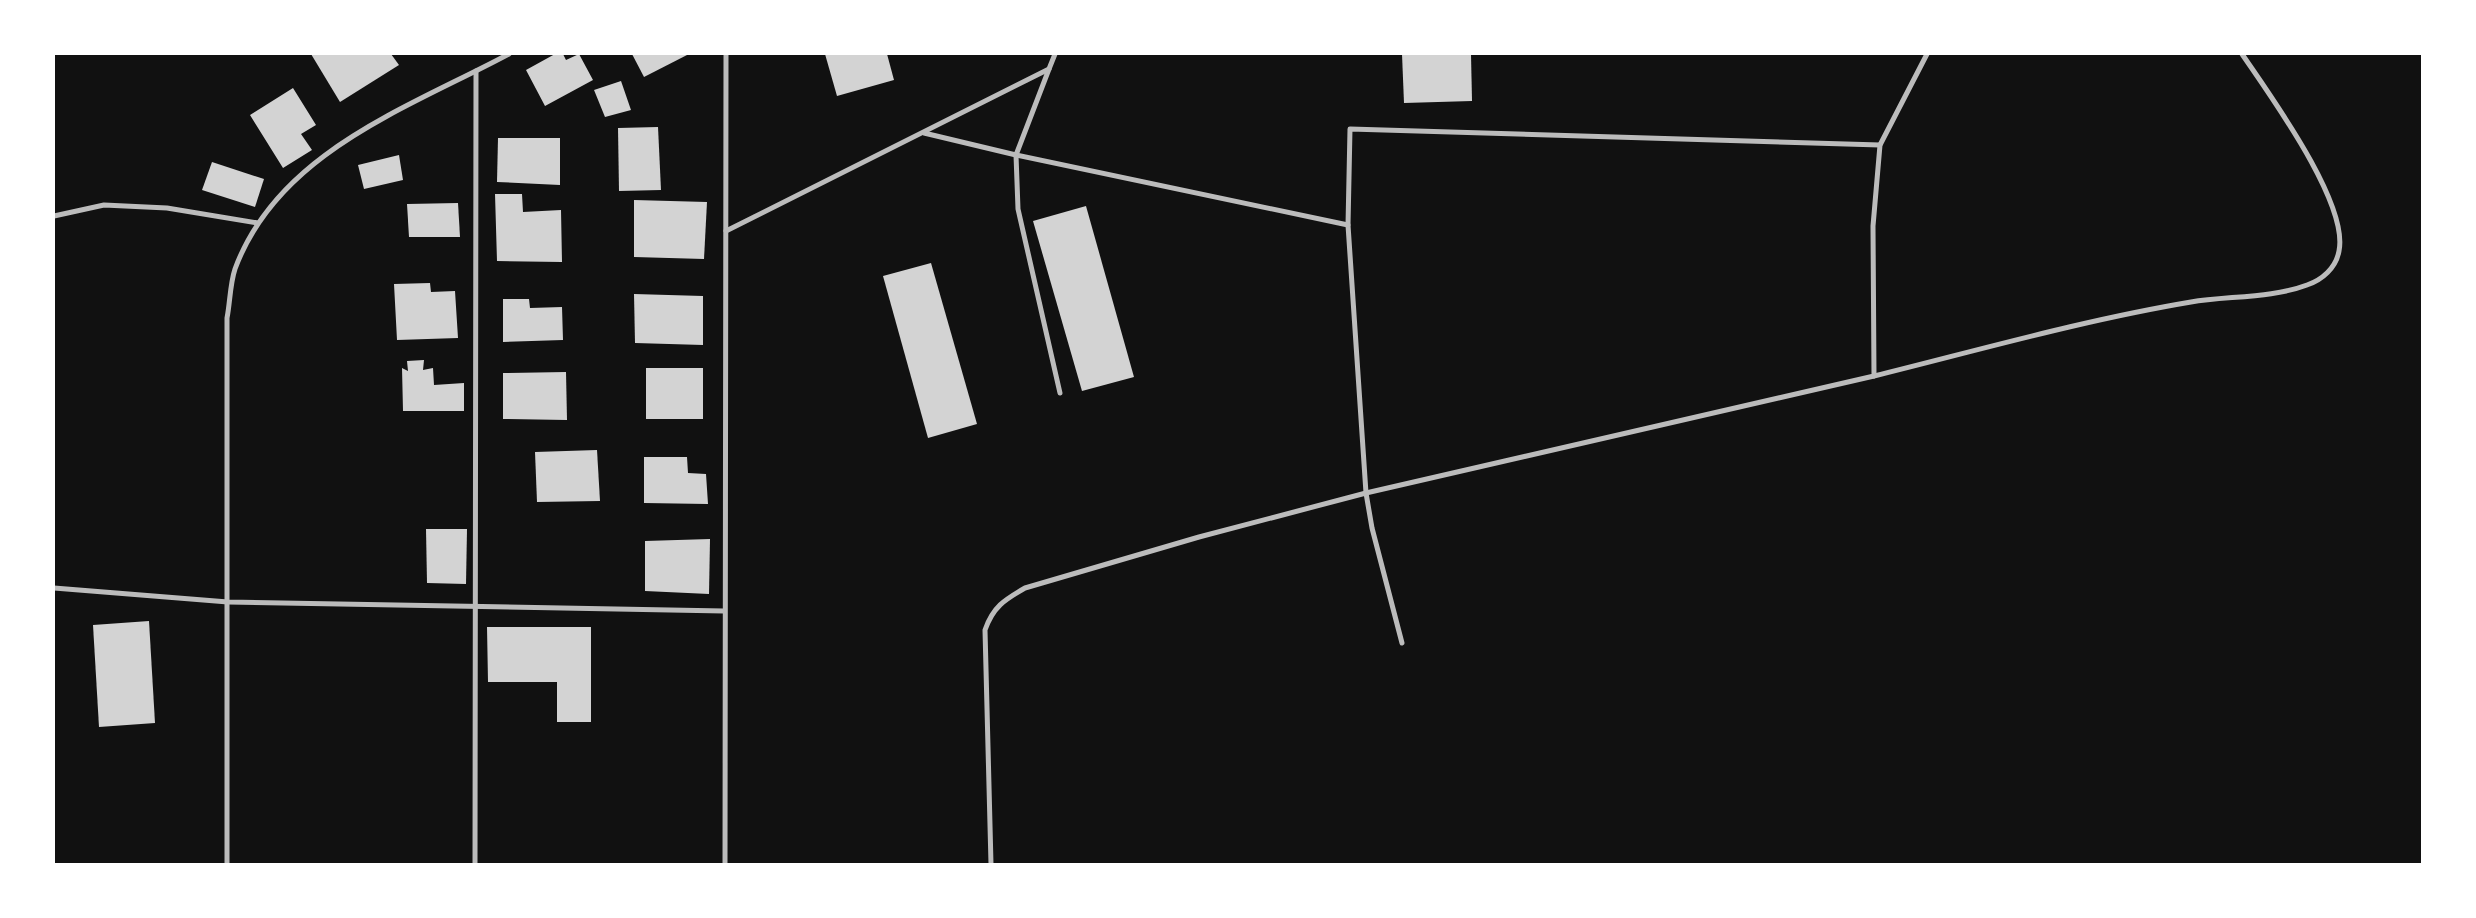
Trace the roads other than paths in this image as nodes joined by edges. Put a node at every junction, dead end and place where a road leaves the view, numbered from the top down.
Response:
1 (509, 54) edge
2 (726, 54) edge
3 (1055, 54) edge
4 (1927, 54) edge
5 (2242, 54) edge
6 (1049, 69) junction
7 (476, 71) junction
8 (924, 133) junction
9 (1880, 145) junction
10 (1016, 155) junction
11 (54, 216) edge
12 (258, 223) junction
13 (1348, 225) junction
14 (726, 231) junction
15 (1874, 376) junction
16 (1060, 393) dead end
17 (1366, 493) junction
18 (54, 588) edge
19 (228, 602) junction
20 (475, 607) junction
21 (724, 611) junction
22 (1402, 643) dead end
23 (228, 864) edge
24 (475, 864) edge
25 (725, 864) edge
26 (991, 864) edge

1 - 7 street
2 - 14 street
3 - 6 street
4 - 9 street
5 - 15 street
6 - 8 street
6 - 10 street
7 - 12 street
7 - 20 street
8 - 10 street
8 - 14 street
9 - 13 street
9 - 15 street
10 - 13 street
10 - 16 street
11 - 12 street
12 - 19 street
13 - 17 street
14 - 21 street
15 - 17 street
17 - 22 street
17 - 26 street
18 - 19 street
19 - 20 street
19 - 23 street
20 - 21 street
20 - 24 street
21 - 25 street

